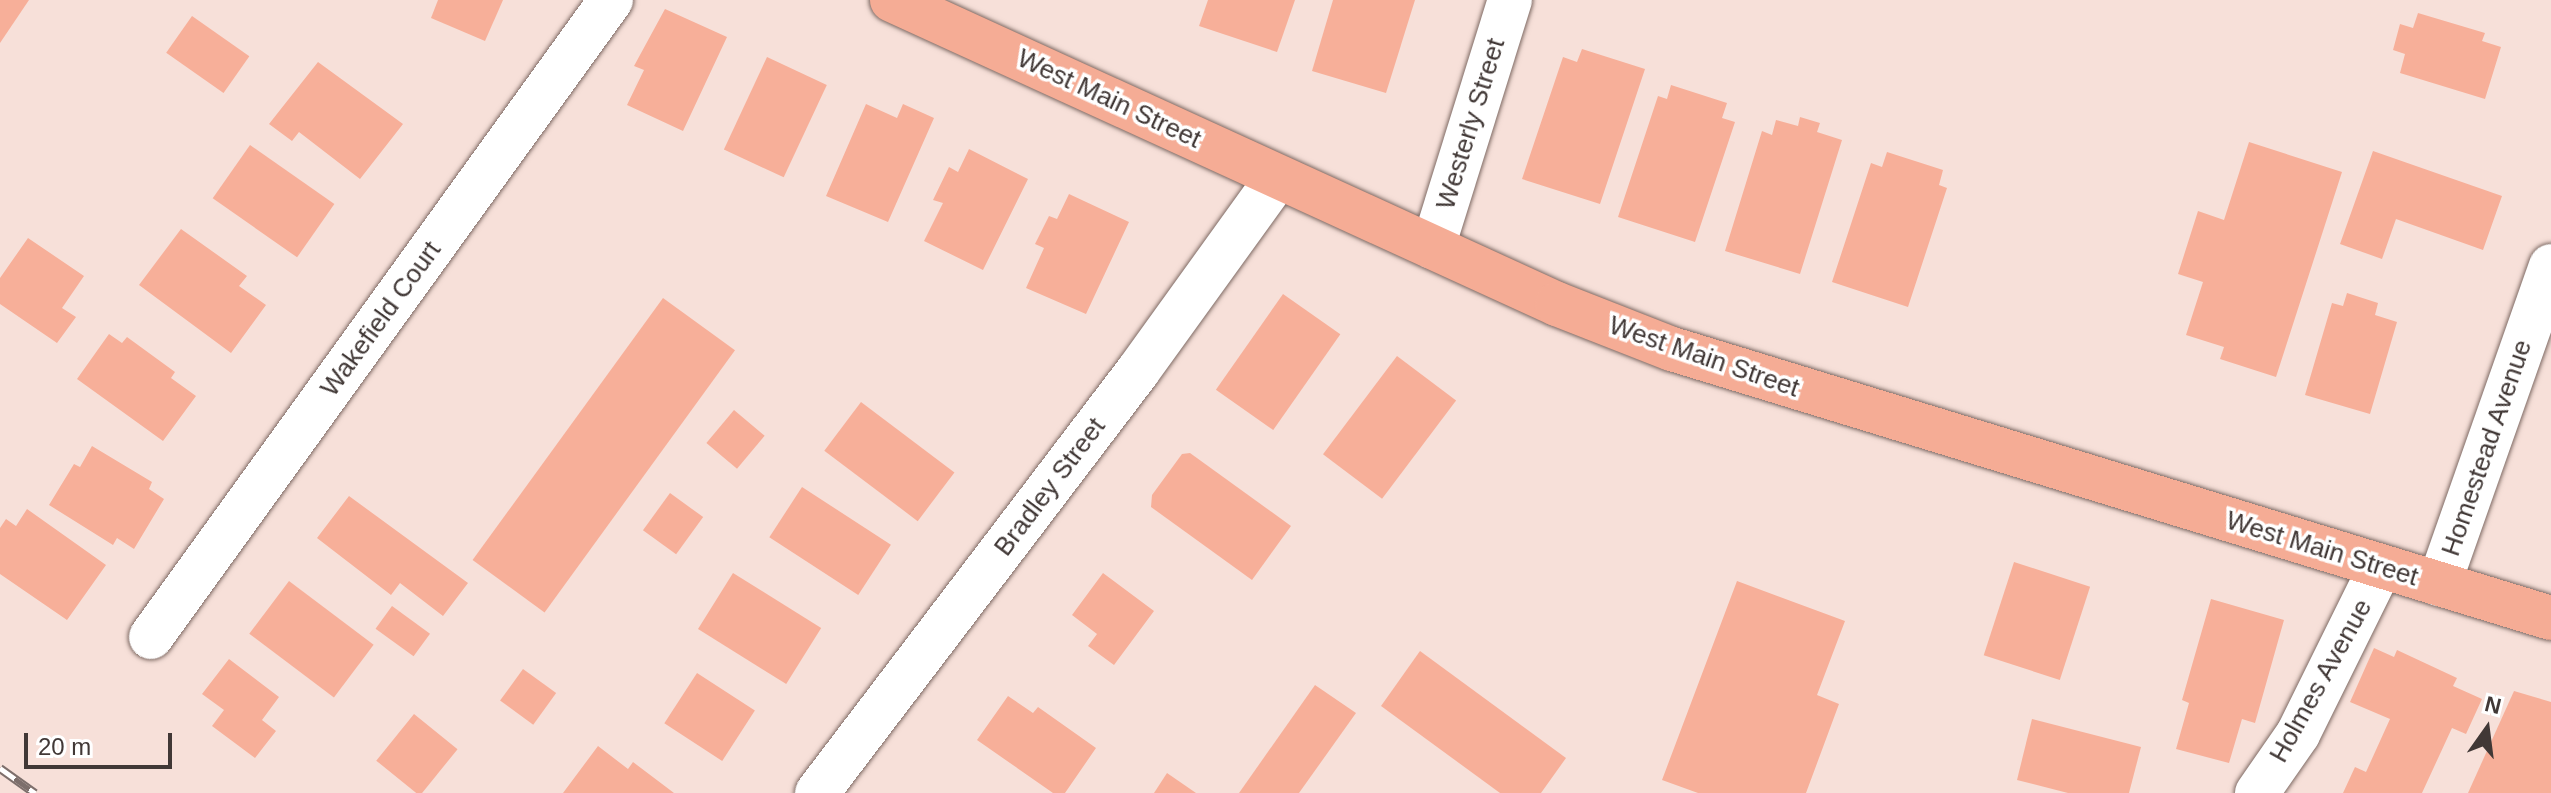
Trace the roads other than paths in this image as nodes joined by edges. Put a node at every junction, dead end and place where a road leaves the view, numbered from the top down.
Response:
1 (611, 0) edge
2 (892, 0) edge
3 (1510, 0) edge
4 (1278, 177) junction
5 (1433, 247) junction
6 (2551, 266) edge
7 (2381, 566) junction
8 (2439, 584) junction
9 (2551, 618) edge
10 (151, 637) dead end
11 (817, 793) edge
12 (2257, 793) edge

1 - 10 street, Wakefield Court
2 - 4 main road, West Main Street
3 - 5 street, Westerly Street
4 - 5 main road, West Main Street
4 - 11 street, Bradley Street
5 - 7 main road, West Main Street
6 - 8 street, Homestead Avenue
7 - 8 main road, West Main Street
7 - 12 street, Holmes Avenue
8 - 9 main road, West Main Street

